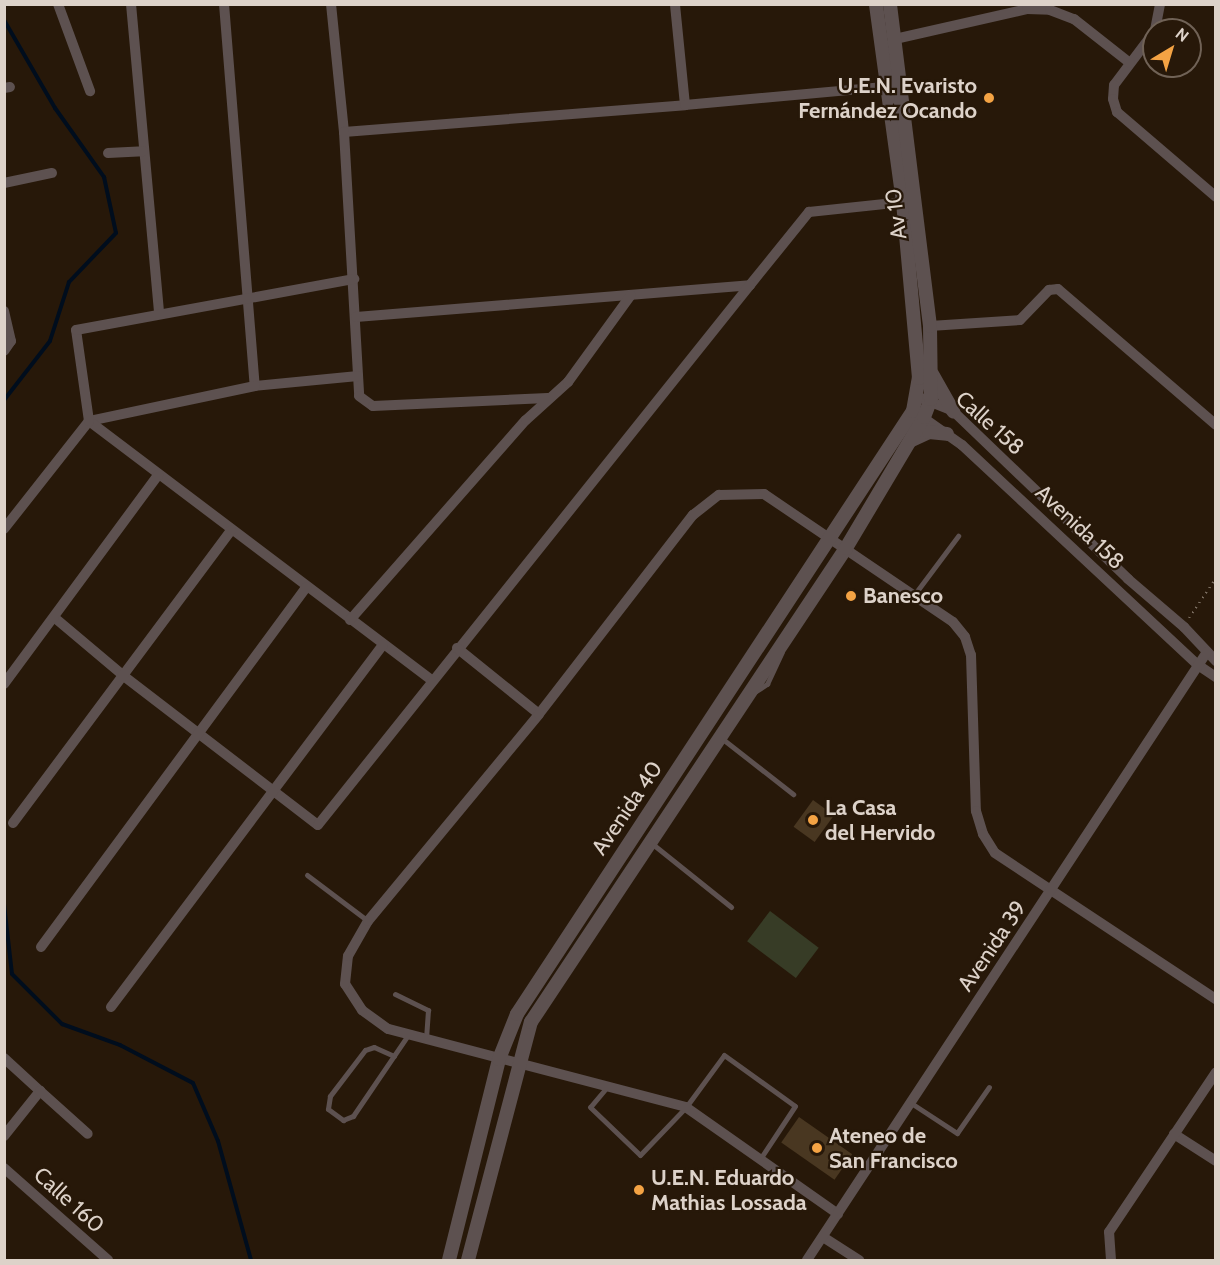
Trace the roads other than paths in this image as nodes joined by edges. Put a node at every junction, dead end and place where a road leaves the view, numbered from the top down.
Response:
1 (58, 4) edge
2 (131, 4) edge
3 (224, 4) edge
4 (331, 4) edge
5 (675, 4) edge
6 (876, 4) edge
7 (890, 4) edge
8 (895, 39) junction
9 (1142, 47) edge
10 (1130, 63) junction
11 (895, 86) junction
12 (90, 91) dead end
13 (685, 105) junction
14 (344, 132) junction
15 (143, 151) junction
16 (108, 153) dead end
17 (52, 173) dead end
18 (4, 183) edge
19 (1215, 197) edge
20 (903, 202) junction
21 (354, 279) junction
22 (750, 285) junction
23 (631, 295) junction
24 (247, 297) junction
25 (4, 311) edge
26 (159, 314) junction
27 (356, 317) junction
28 (930, 326) junction
29 (4, 351) edge
30 (931, 371) junction
31 (358, 376) junction
32 (255, 386) junction
33 (916, 396) junction
34 (548, 398) junction
35 (931, 399) junction
36 (953, 411) junction
37 (919, 414) junction
38 (89, 422) junction
39 (1215, 425) edge
40 (947, 434) junction
41 (910, 441) junction
42 (1014, 470) junction
43 (158, 475) junction
44 (1004, 483) junction
45 (1062, 517) junction
46 (1053, 528) junction
47 (4, 529) edge
48 (231, 530) junction
49 (958, 536) dead end
50 (831, 537) junction
51 (846, 548) junction
52 (1095, 548) junction
53 (1086, 559) junction
54 (1128, 579) junction
55 (306, 587) junction
56 (1119, 590) junction
57 (914, 595) junction
58 (55, 618) junction
59 (350, 620) junction
60 (383, 645) junction
61 (456, 648) junction
62 (1207, 652) junction
63 (1215, 661) edge
64 (1198, 665) junction
65 (125, 677) junction
66 (1215, 677) edge
67 (431, 680) junction
68 (4, 684) edge
69 (540, 714) junction
70 (199, 734) junction
71 (719, 736) junction
72 (273, 791) junction
73 (793, 794) dead end
74 (13, 823) dead end
75 (649, 841) junction
76 (307, 874) dead end
77 (1051, 893) junction
78 (731, 907) dead end
79 (368, 921) junction
80 (41, 947) dead end
81 (395, 994) dead end
82 (1215, 999) edge
83 (111, 1008) dead end
84 (408, 1035) junction
85 (426, 1040) junction
86 (394, 1056) junction
87 (4, 1058) edge
88 (499, 1059) junction
89 (517, 1064) junction
90 (1215, 1072) edge
91 (607, 1087) junction
92 (989, 1087) dead end
93 (40, 1091) junction
94 (911, 1103) junction
95 (686, 1107) junction
96 (88, 1134) dead end
97 (1174, 1134) junction
98 (4, 1136) edge
99 (760, 1159) junction
100 (1215, 1161) edge
101 (4, 1168) edge
102 (838, 1214) junction
103 (823, 1237) junction
104 (108, 1260) edge
105 (449, 1260) edge
106 (468, 1260) edge
107 (807, 1260) edge
108 (859, 1260) edge
109 (1111, 1260) edge

1 - 12 street
2 - 15 street
3 - 24 street
4 - 14 street
5 - 13 street
6 - 11 street
7 - 8 street, Av 10
8 - 10 street
8 - 11 street, Av 10
9 - 10 street
10 - 19 street
11 - 13 street
11 - 20 street
11 - 28 street, Av 10
13 - 14 street
14 - 21 street
15 - 16 street
15 - 26 street
17 - 18 street
20 - 22 street
20 - 33 street
21 - 24 street
21 - 27 street
22 - 23 street
22 - 61 street
23 - 27 street
23 - 34 street
24 - 26 street
24 - 32 street
25 - 29 street
26 - 38 street
27 - 31 street
28 - 30 street, Av 10
28 - 39 street
30 - 35 street, Av 10
30 - 36 street
31 - 32 street
31 - 34 street
32 - 38 street
33 - 35 street, Calle 158
33 - 37 street
34 - 59 street
35 - 36 street, Calle 158
35 - 37 street, Av 10
36 - 42 street, Calle 158
37 - 40 street, Avenida 158
37 - 41 street, Avenida 40
37 - 50 street, Avenida 40
38 - 43 street
38 - 47 street
40 - 41 street
40 - 44 street, Avenida 158
41 - 51 street, Avenida 40
42 - 44 street
42 - 45 street, Calle 158
43 - 48 street
43 - 58 street
44 - 46 street, Avenida 158
45 - 46 street
45 - 52 street, Calle 158
46 - 53 street, Avenida 158
48 - 55 street
48 - 65 street
49 - 57 lane
50 - 51 street
50 - 69 street
50 - 88 street, Avenida 40
51 - 57 street
51 - 71 street, Avenida 40
52 - 53 street
52 - 54 street, Calle 158
53 - 56 street, Avenida 158
54 - 56 street
54 - 62 street, Calle 158
55 - 59 street
55 - 70 street
56 - 64 street, Avenida 158
57 - 77 street
58 - 65 street
58 - 68 street
59 - 60 street
60 - 67 street
60 - 72 street
61 - 67 street
61 - 69 street
62 - 63 street, Calle 158
62 - 64 street, Avenida 39
64 - 66 street, Avenida 158
64 - 77 street, Avenida 39
65 - 70 street
65 - 74 street
67 - 72 street
69 - 79 street
70 - 72 street
70 - 80 street
71 - 73 lane
71 - 75 street, Avenida 40
72 - 83 street
75 - 78 lane
75 - 89 street, Avenida 40
76 - 79 lane
77 - 82 street
77 - 94 street, Avenida 39
79 - 84 street
81 - 85 lane
84 - 85 street
84 - 86 lane
85 - 88 street
86 - 86 lane
87 - 93 street
88 - 89 street
88 - 105 street, Avenida 40
89 - 91 street
89 - 106 street, Avenida 40
90 - 97 street
91 - 95 street
91 - 95 lane
92 - 94 lane
93 - 96 street
93 - 98 street
94 - 102 street, Avenida 39
95 - 99 street
95 - 99 lane
97 - 100 street
97 - 109 street
99 - 102 street
101 - 104 street, Calle 160
102 - 103 street, Avenida 39
103 - 107 street, Avenida 39
103 - 108 street

